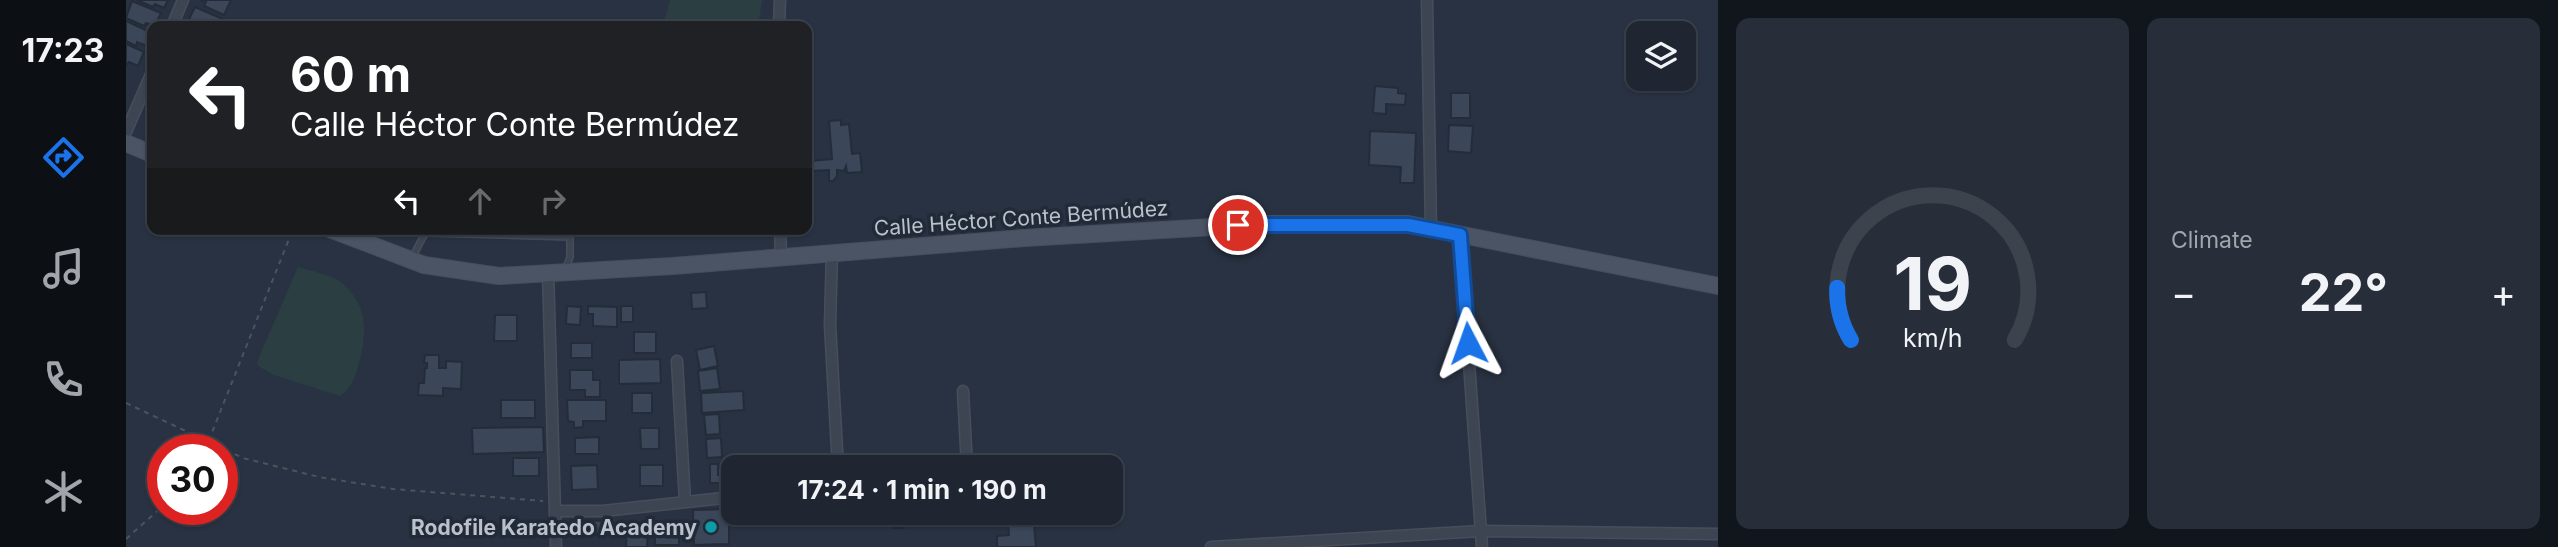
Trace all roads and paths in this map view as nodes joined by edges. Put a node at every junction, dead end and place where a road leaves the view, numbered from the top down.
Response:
1 (183, 0) edge
2 (780, 0) edge
3 (1427, 0) edge
4 (174, 21) edge
5 (779, 21) edge
6 (147, 84) edge
7 (126, 132) edge
8 (126, 143) edge
9 (147, 152) edge
10 (1431, 229) junction
11 (291, 235) edge
12 (346, 235) edge
13 (427, 235) edge
14 (523, 235) edge
15 (780, 235) edge
16 (1460, 235) junction
17 (570, 237) joint
18 (832, 252) junction
19 (781, 256) junction
20 (411, 260) junction
21 (565, 271) junction
22 (548, 272) junction
23 (1718, 286) edge
24 (677, 360) dead end
25 (963, 391) dead end
26 (126, 403) edge
27 (193, 434) edge
28 (211, 434) edge
29 (837, 455) edge
30 (966, 455) edge
31 (238, 456) edge
32 (721, 498) edge
33 (685, 502) junction
34 (555, 506) junction
35 (147, 520) edge
36 (1481, 531) junction
37 (1718, 534) edge
38 (126, 539) edge
39 (556, 547) edge
40 (1211, 547) edge
41 (1482, 547) edge

1 - 4 street
2 - 5 street
3 - 10 street
6 - 7 street
8 - 9 street
10 - 16 street, Calle Héctor Conte Bermúdez
10 - 18 street, Calle Héctor Conte Bermúdez
11 - 28 path
12 - 20 street, Calle Héctor Conte Bermúdez
13 - 20 lane
14 - 17 lane
15 - 19 street
16 - 23 street, Calle Héctor Conte Bermúdez
16 - 36 street
17 - 21 lane
18 - 19 street, Calle Héctor Conte Bermúdez
18 - 29 street
19 - 21 street, Calle Héctor Conte Bermúdez
20 - 22 street, Calle Héctor Conte Bermúdez
21 - 22 street, Calle Héctor Conte Bermúdez
22 - 34 street
24 - 33 street
25 - 30 street
26 - 27 path
31 - 34 path
32 - 33 street
33 - 34 street
34 - 39 street
35 - 38 path
36 - 37 street
36 - 40 street
36 - 41 street

